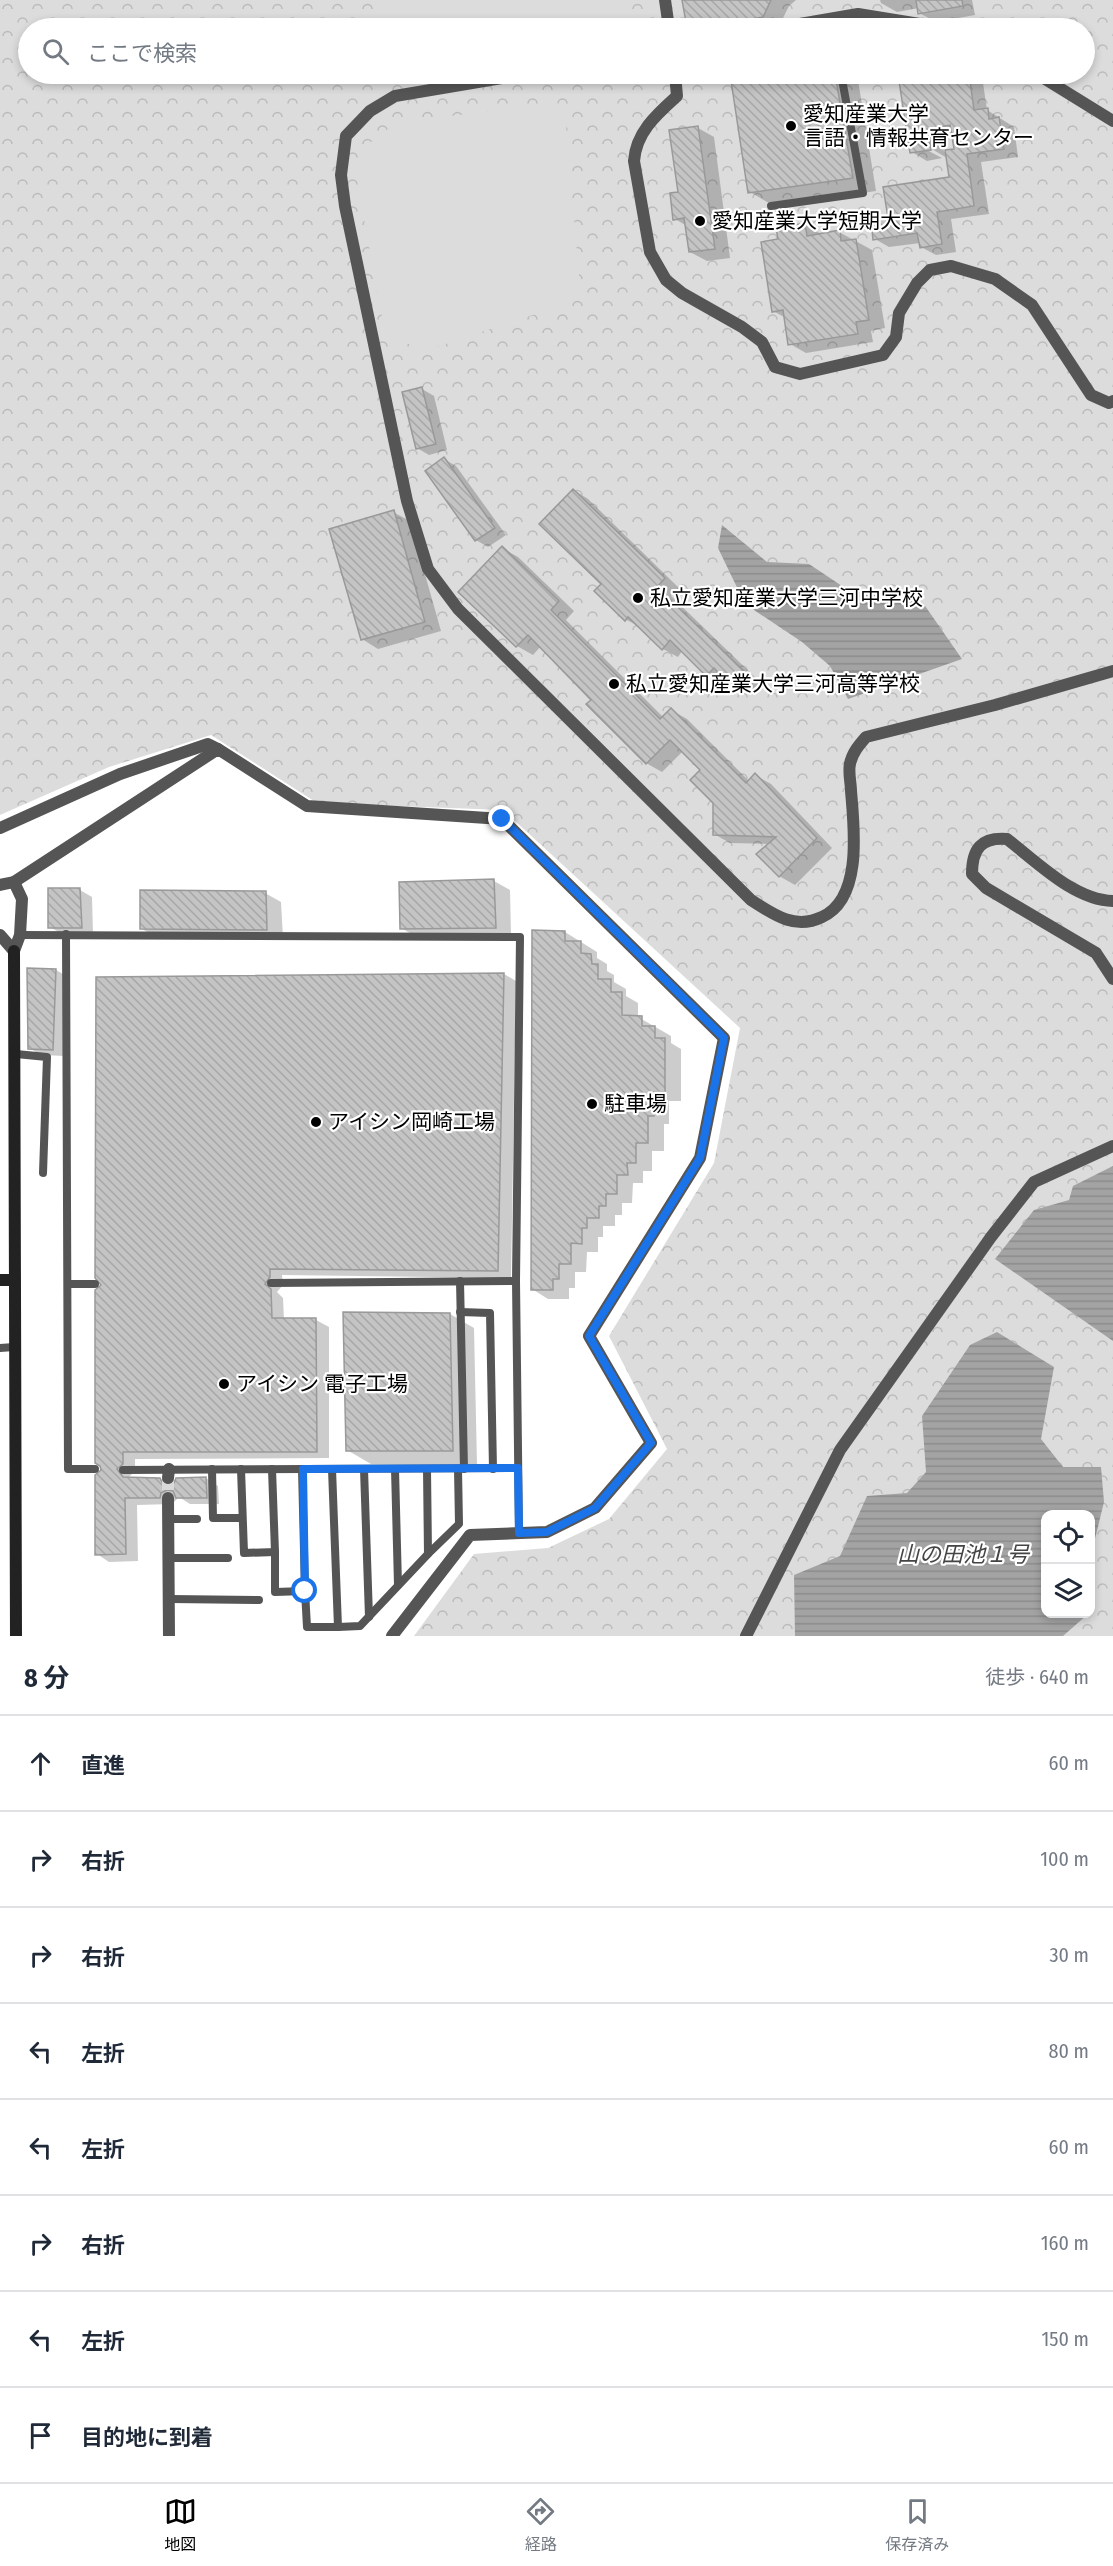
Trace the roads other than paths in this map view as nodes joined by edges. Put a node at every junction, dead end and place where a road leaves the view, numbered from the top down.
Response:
1 (665, 0) edge
2 (668, 18) edge
3 (846, 18) edge
4 (883, 18) edge
5 (466, 84) edge
6 (676, 84) edge
7 (843, 84) edge
8 (1053, 84) edge
9 (1113, 121) edge
10 (771, 206) dead end
11 (1113, 401) edge
12 (1113, 670) edge
13 (218, 749) junction
14 (0, 828) edge
15 (14, 882) junction
16 (0, 885) edge
17 (1113, 901) edge
18 (66, 934) junction
19 (0, 935) edge
20 (20, 935) junction
21 (14, 951) junction
22 (1113, 979) edge
23 (16, 1054) junction
24 (1113, 1146) edge
25 (44, 1173) dead end
26 (0, 1280) edge
27 (14, 1280) junction
28 (460, 1281) junction
29 (516, 1281) junction
30 (271, 1283) dead end
31 (68, 1284) junction
32 (95, 1284) dead end
33 (460, 1312) junction
34 (14, 1347) junction
35 (0, 1348) edge
36 (518, 1468) junction
37 (95, 1469) dead end
38 (212, 1469) junction
39 (241, 1469) junction
40 (272, 1469) junction
41 (303, 1469) junction
42 (332, 1469) junction
43 (364, 1469) junction
44 (395, 1469) junction
45 (427, 1469) junction
46 (461, 1469) junction
47 (493, 1469) junction
48 (123, 1470) dead end
49 (168, 1498) tunnel mouth
50 (242, 1518) junction
51 (169, 1519) junction
52 (197, 1519) dead end
53 (519, 1533) junction
54 (275, 1552) junction
55 (428, 1554) junction
56 (170, 1558) junction
57 (228, 1558) dead end
58 (398, 1585) junction
59 (305, 1591) junction
60 (170, 1599) junction
61 (259, 1600) dead end
62 (369, 1617) junction
63 (338, 1627) junction
64 (16, 1636) edge
65 (169, 1636) edge
66 (392, 1636) edge
67 (746, 1636) edge

1 - 2 street
3 - 4 street
5 - 12 street
6 - 11 street
7 - 10 lane
8 - 9 street
13 - 14 street
13 - 15 street
13 - 53 street
15 - 16 street
15 - 20 street
17 - 22 street
18 - 20 lane
18 - 29 lane
18 - 31 lane
19 - 21 street
20 - 21 street
21 - 23 street
23 - 25 lane
23 - 27 street
24 - 67 street
26 - 27 street
27 - 34 street
28 - 29 lane
28 - 30 lane
28 - 33 lane
29 - 36 lane
31 - 32 lane
31 - 37 lane
33 - 46 lane
33 - 47 lane
34 - 35 lane
34 - 64 street
36 - 47 lane
36 - 53 lane
38 - 39 lane
38 - 48 lane
38 - 50 lane
39 - 40 lane
39 - 50 lane
40 - 41 lane
40 - 54 lane
41 - 42 lane
41 - 59 lane
42 - 43 lane
42 - 63 lane
43 - 44 lane
43 - 62 lane
44 - 45 lane
44 - 58 lane
45 - 46 lane
45 - 55 lane
46 - 47 lane
46 - 55 lane
49 - 51 street
50 - 54 lane
51 - 52 lane
51 - 56 street
53 - 66 street
54 - 59 lane
55 - 58 lane
56 - 57 lane
56 - 60 street
58 - 62 lane
59 - 63 lane
60 - 61 lane
60 - 65 street
62 - 63 lane

